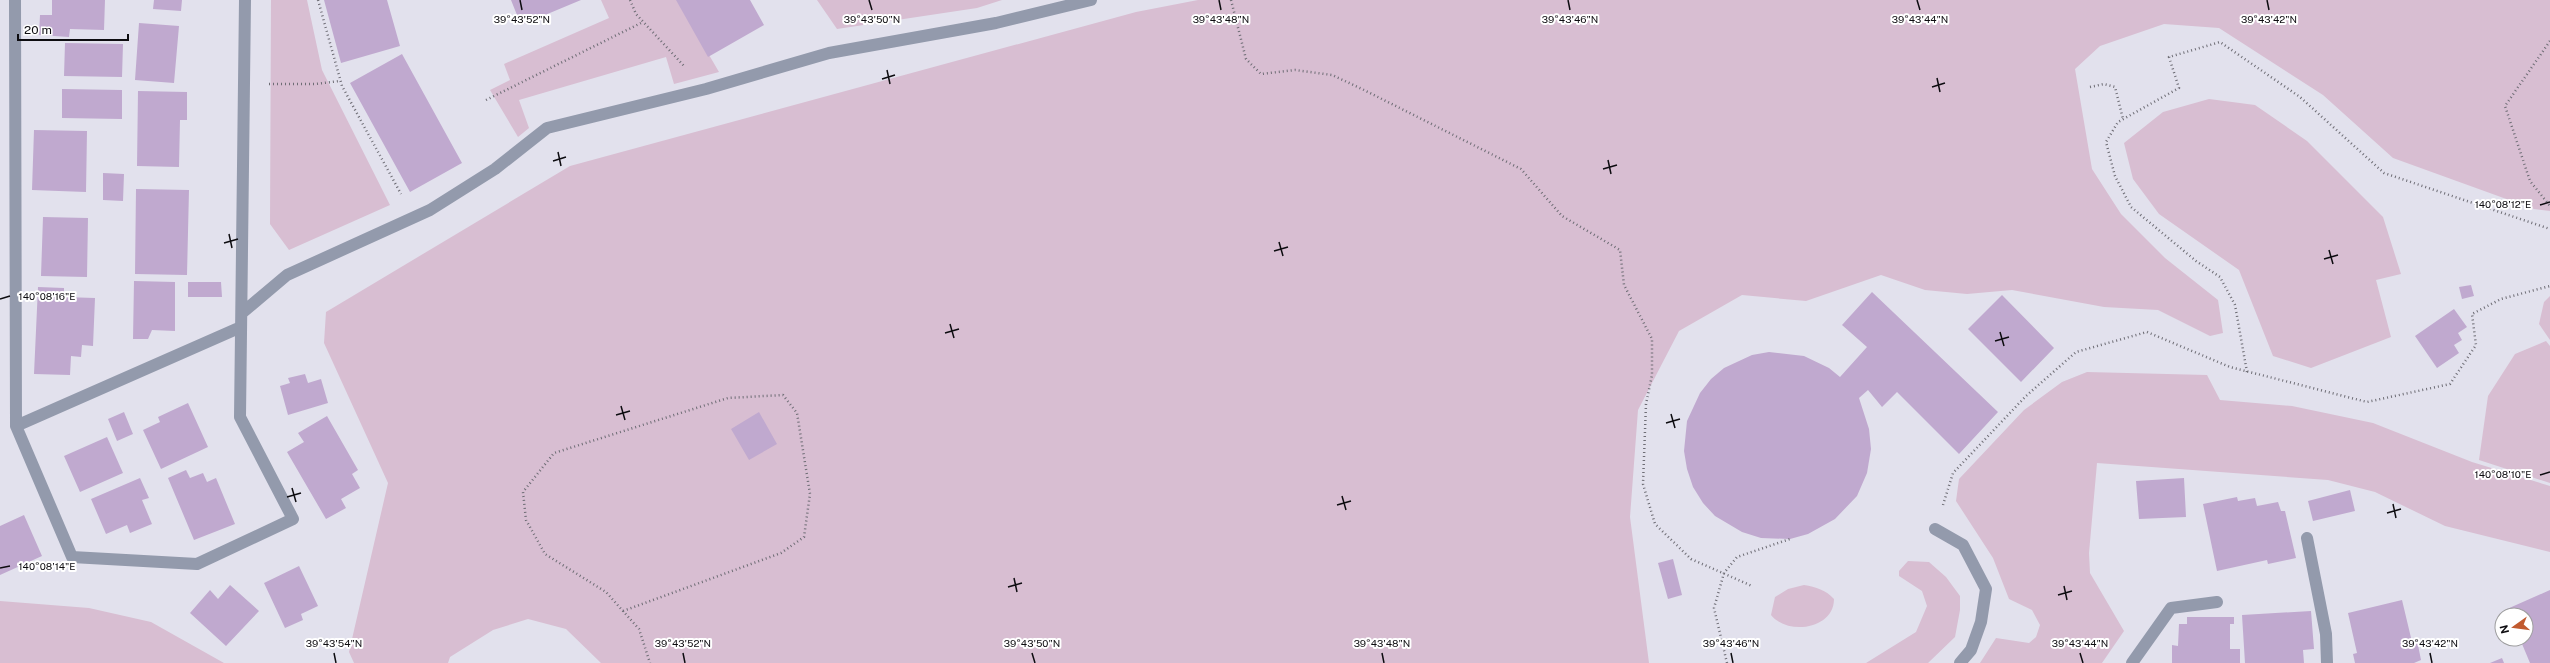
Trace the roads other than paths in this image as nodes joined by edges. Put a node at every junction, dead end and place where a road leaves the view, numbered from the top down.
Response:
1 (15, 0) edge
2 (245, 0) edge
3 (1090, 0) edge
4 (242, 313) junction
5 (240, 326) junction
6 (16, 426) junction
7 (1935, 529) road end
8 (2307, 538) dead end
9 (2217, 602) dead end
10 (1960, 663) edge
11 (2132, 663) edge
12 (2327, 663) edge

1 - 6 street
2 - 4 street
3 - 4 street
4 - 5 street
5 - 6 street
5 - 6 street
7 - 10 street
8 - 12 street
9 - 11 street

